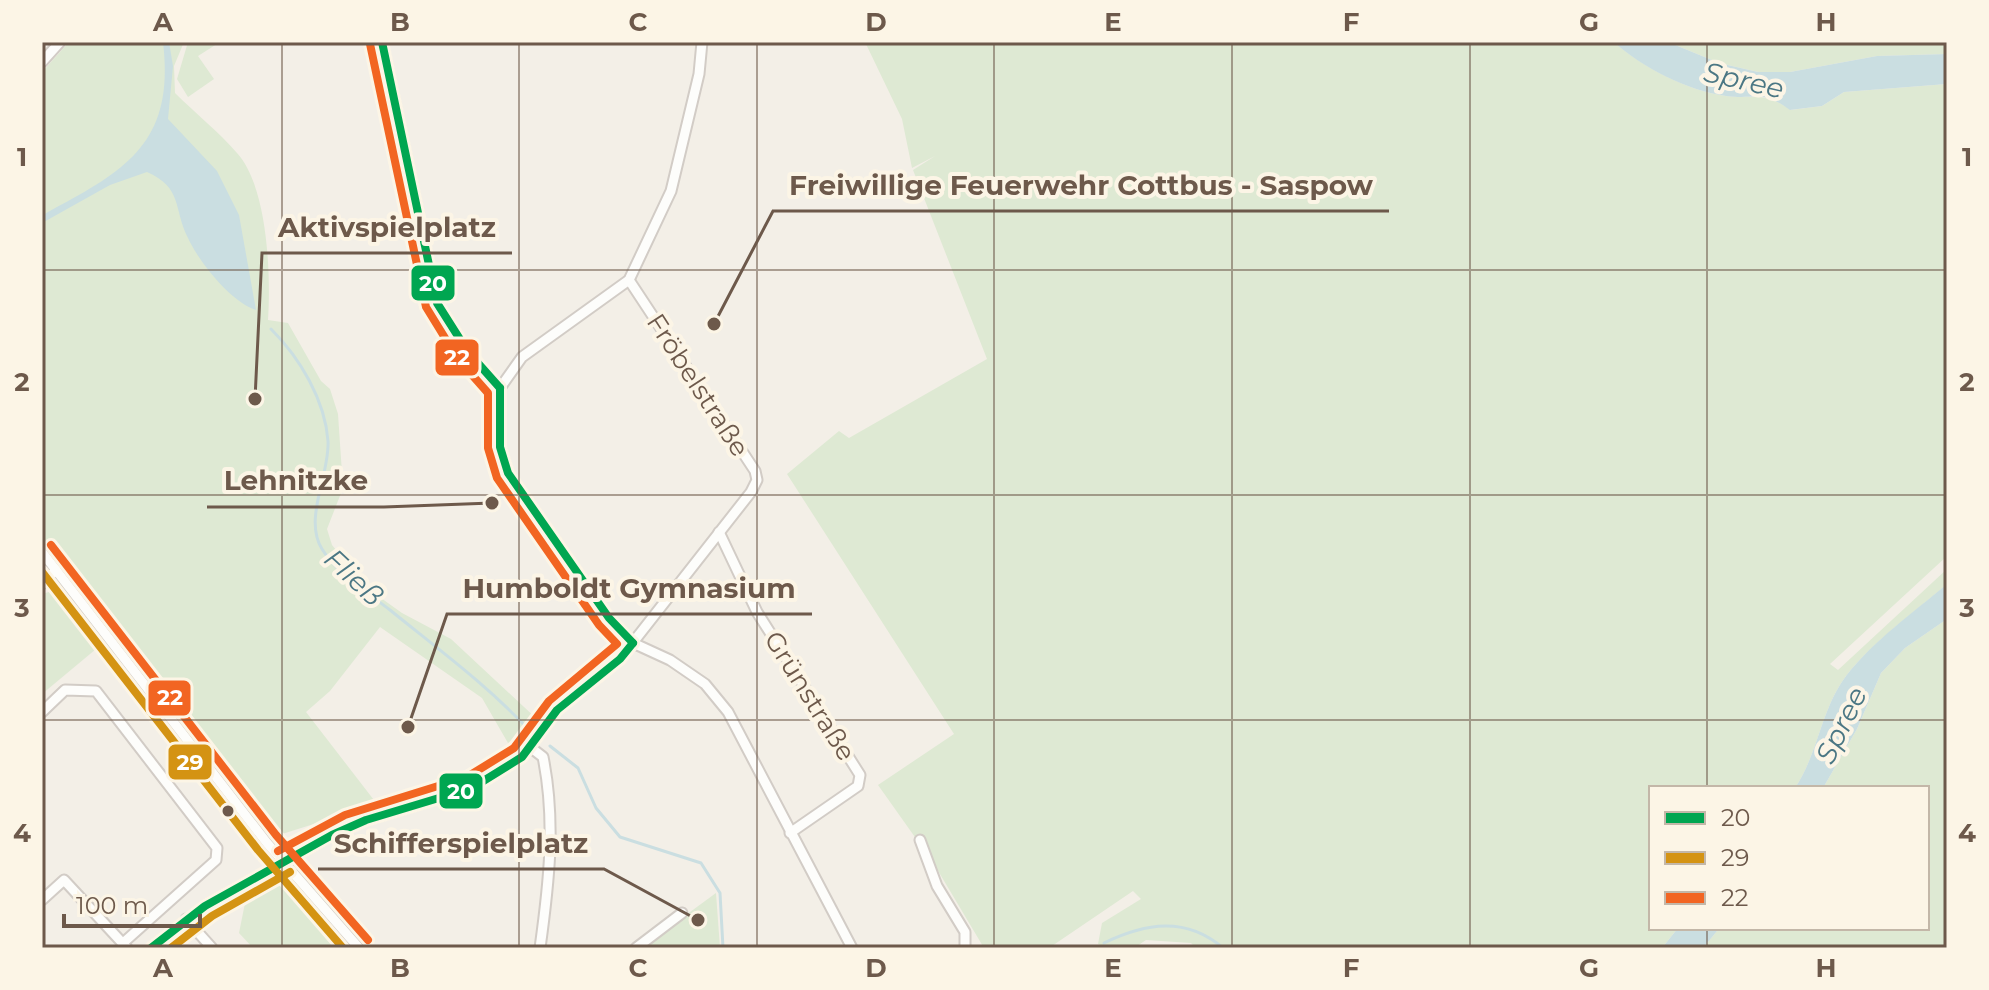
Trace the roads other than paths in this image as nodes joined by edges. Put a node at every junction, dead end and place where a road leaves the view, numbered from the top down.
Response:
1 (60, 42) edge
2 (382, 42) edge
3 (702, 42) edge
4 (42, 62) edge
5 (629, 280) junction
6 (500, 388) junction
7 (719, 532) junction
8 (42, 552) edge
9 (56, 570) junction
10 (42, 584) edge
11 (633, 643) junction
12 (42, 712) edge
13 (530, 747) junction
14 (790, 833) junction
15 (920, 840) dead end
16 (284, 862) junction
17 (42, 900) edge
18 (682, 913) dead end
19 (186, 919) junction
20 (125, 946) edge
21 (151, 948) edge
22 (212, 948) edge
23 (359, 948) edge
24 (540, 948) edge
25 (636, 948) edge
26 (852, 948) edge
27 (965, 948) edge

1 - 4 street
2 - 6 street
3 - 5 street
5 - 6 street
5 - 7 street, Fröbelstraße
6 - 11 street
7 - 11 street, Fröbelstraße
7 - 14 street, Grünstraße
8 - 9 street
9 - 10 street
9 - 16 street
11 - 13 street, Fröbelstraße
11 - 14 street
12 - 20 street
13 - 16 street, Fröbelstraße
13 - 24 street
14 - 26 street
15 - 27 street
16 - 19 street, Fröbelstraße
16 - 23 street
17 - 20 street
18 - 25 street
19 - 21 street, Fröbelstraße
19 - 22 street

